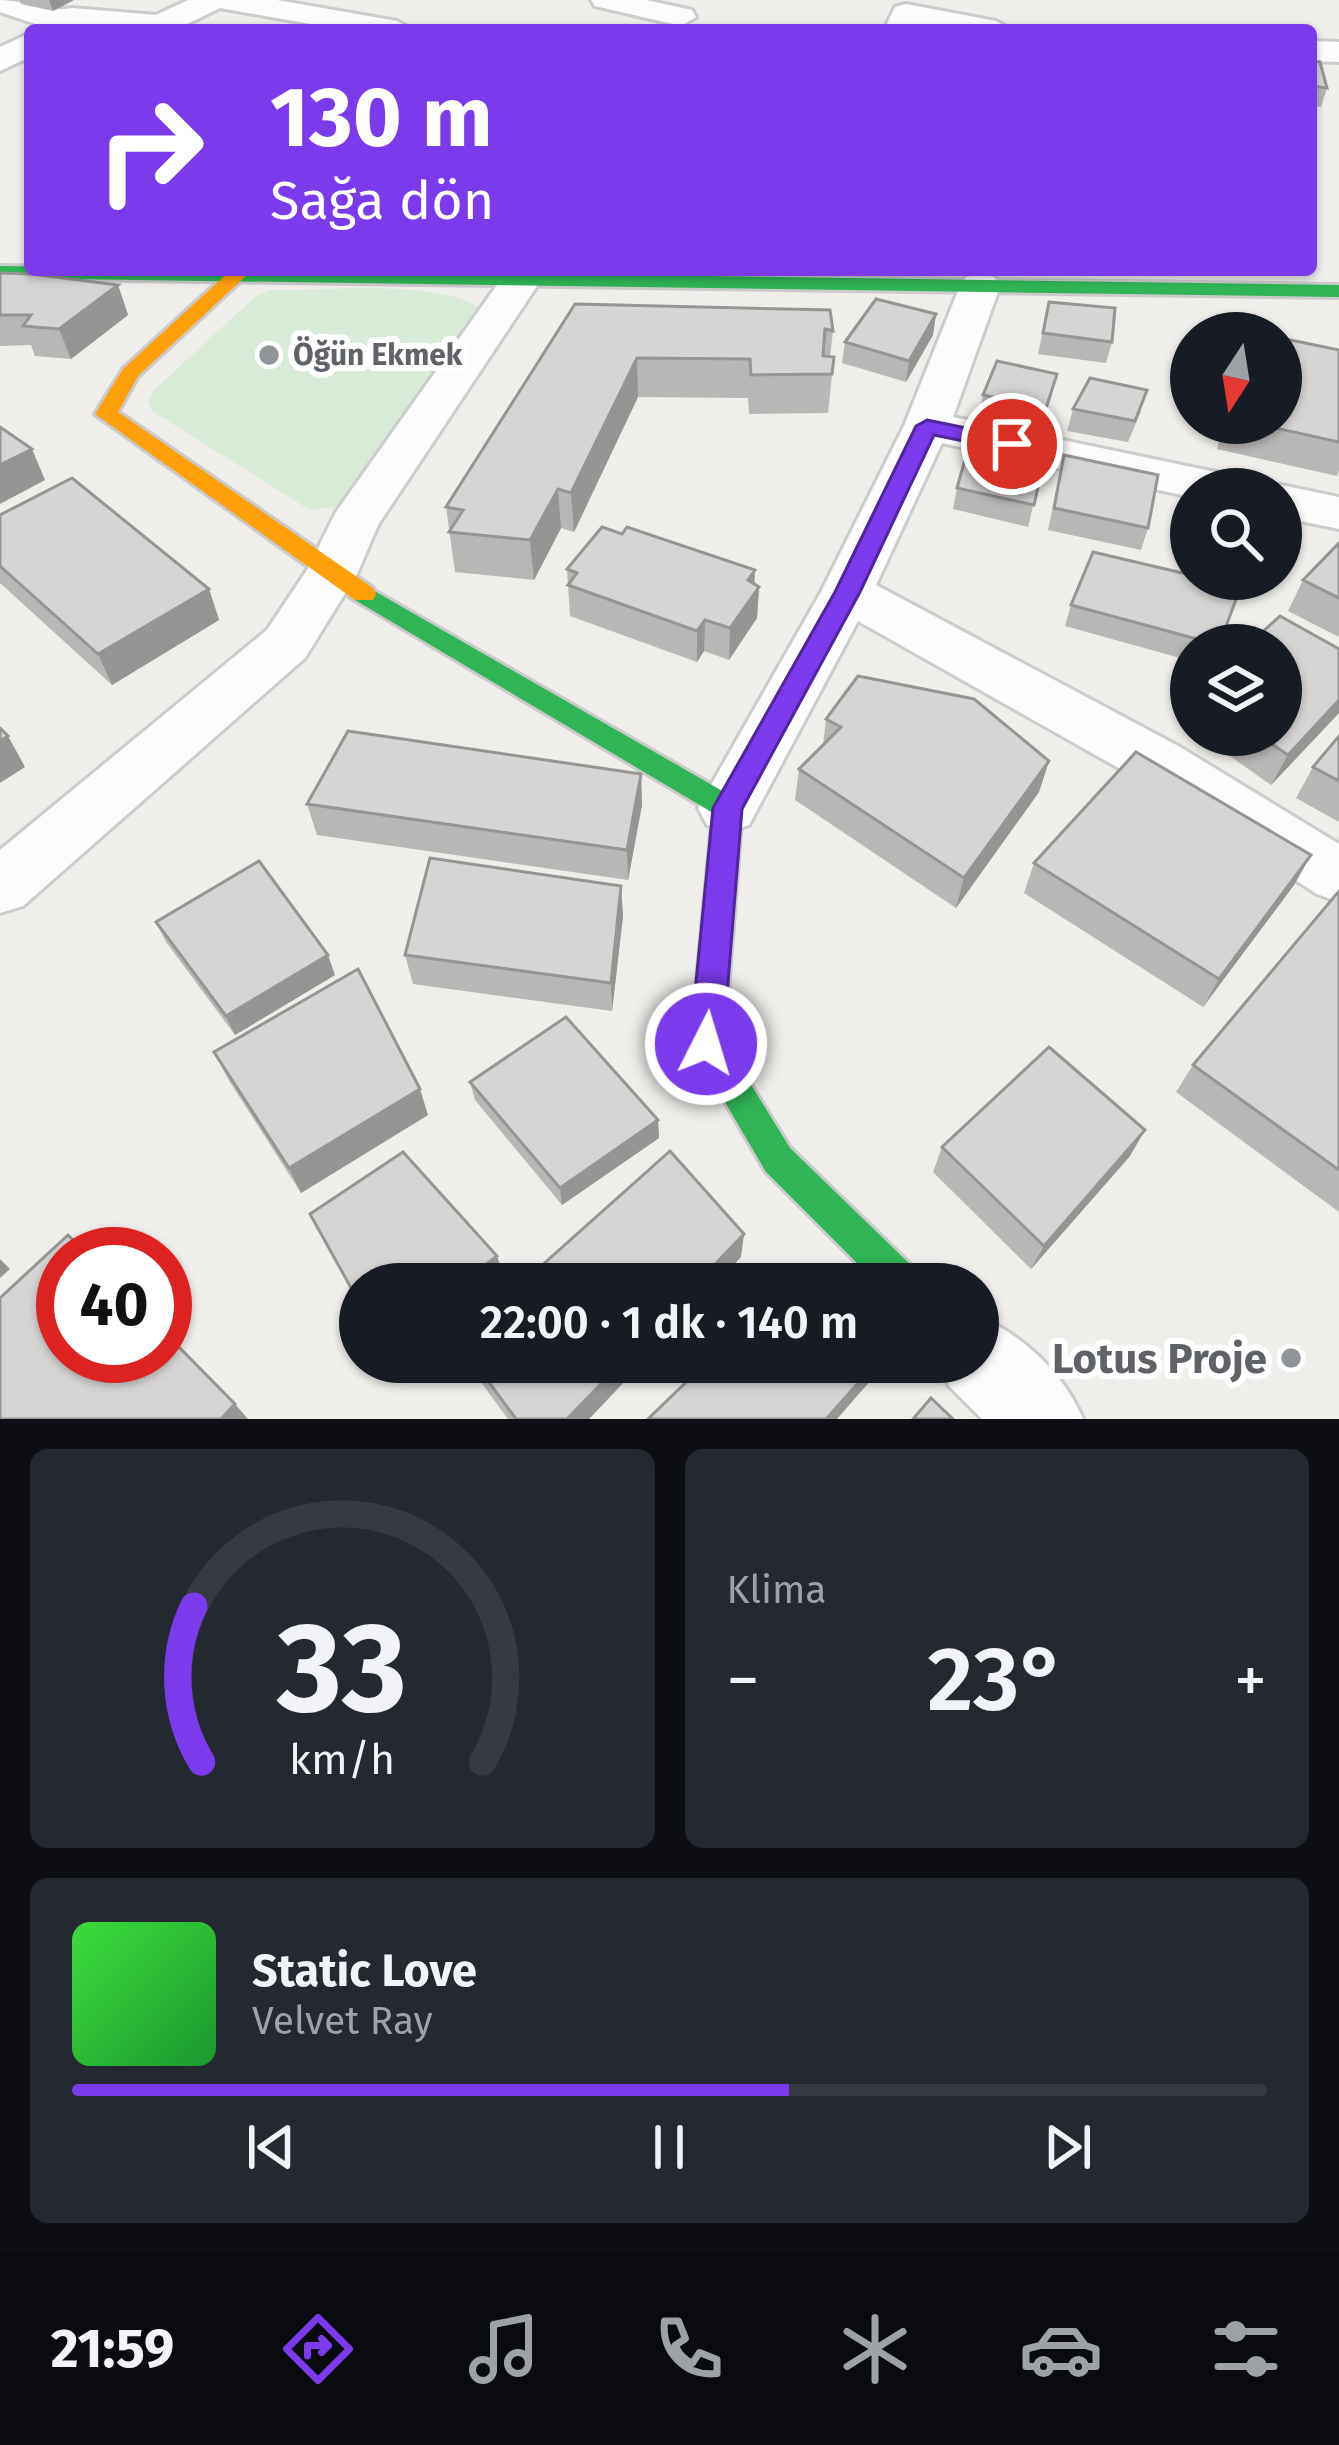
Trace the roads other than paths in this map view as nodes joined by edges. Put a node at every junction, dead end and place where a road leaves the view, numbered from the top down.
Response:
1 (100, 0) edge
2 (212, 0) edge
3 (224, 0) edge
4 (606, 0) edge
5 (10, 2) edge
6 (897, 16) edge
7 (681, 17) dead end
8 (62, 23) edge
9 (95, 24) edge
10 (165, 24) edge
11 (362, 24) edge
12 (954, 24) edge
13 (236, 276) edge
14 (332, 276) edge
15 (521, 280) junction
16 (980, 286) junction
17 (1339, 291) edge
18 (927, 426) junction
19 (1170, 477) edge
20 (1302, 505) edge
21 (1339, 513) edge
22 (331, 574) junction
23 (848, 592) junction
24 (728, 808) junction
25 (1339, 876) edge
26 (0, 886) edge
27 (883, 1263) edge
28 (999, 1378) edge
29 (1041, 1419) edge

1 - 8 street
2 - 10 street
3 - 11 street
4 - 7 street
5 - 8 street
6 - 12 street
8 - 9 street
13 - 22 street
14 - 15 street
15 - 16 street
15 - 22 street
16 - 17 street
16 - 18 street
18 - 19 street
18 - 23 street
20 - 21 street
22 - 24 street
22 - 26 street
23 - 24 street
23 - 25 street
24 - 27 street
28 - 29 street

